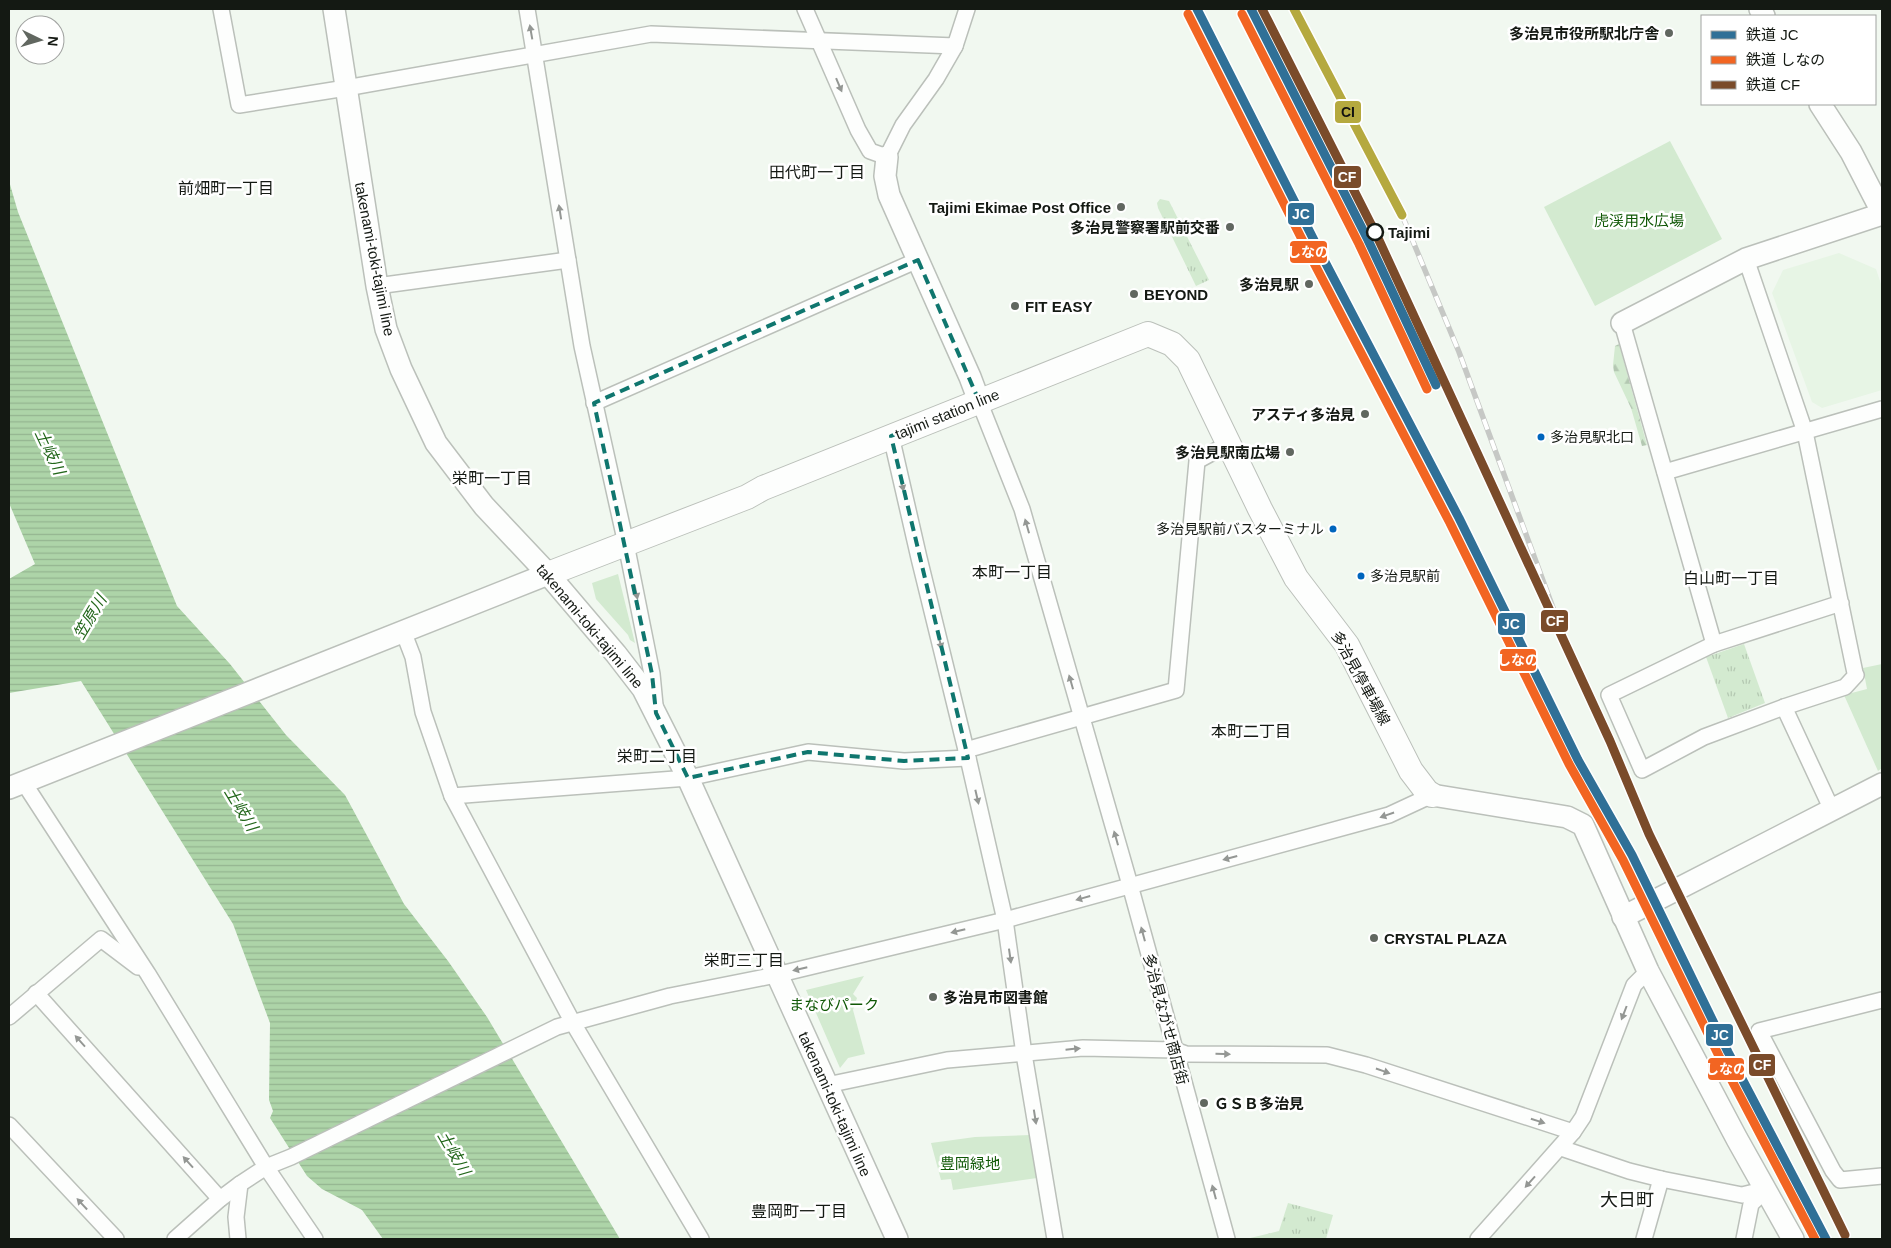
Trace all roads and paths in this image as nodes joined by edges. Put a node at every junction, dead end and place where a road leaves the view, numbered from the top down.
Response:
1 (221, 9) edge
2 (334, 9) edge
3 (527, 9) edge
4 (805, 9) edge
5 (967, 9) edge
6 (819, 41) junction
7 (954, 46) junction
8 (535, 55) junction
9 (346, 88) junction
10 (1821, 105) edge
11 (887, 157) junction
12 (1882, 213) edge
13 (1746, 259) junction
14 (568, 260) junction
15 (918, 260) junction
16 (377, 286) junction
17 (1622, 322) joint
18 (979, 401) junction
19 (594, 403) junction
20 (1882, 408) edge
21 (1805, 432) junction
22 (891, 436) junction
23 (1228, 444) junction
24 (1665, 472) junction
25 (626, 544) junction
26 (548, 574) junction
27 (1841, 602) junction
28 (395, 635) junction
29 (1714, 644) junction
30 (1784, 707) junction
31 (656, 713) junction
32 (1080, 717) junction
33 (967, 754) junction
34 (688, 778) junction
35 (23, 783) edge
36 (1882, 784) edge
37 (1432, 795) junction
38 (452, 796) junction
39 (1832, 810) junction
40 (1130, 885) junction
41 (1623, 917) junction
42 (1005, 920) junction
43 (1648, 971) junction
44 (148, 974) junction
45 (776, 975) junction
46 (36, 992) junction
47 (1882, 1000) edge
48 (9, 1017) edge
49 (573, 1022) junction
50 (1175, 1050) junction
51 (1024, 1054) junction
52 (828, 1086) junction
53 (9, 1125) edge
54 (1573, 1132) junction
55 (1561, 1148) junction
56 (266, 1166) junction
57 (1882, 1176) edge
58 (1661, 1179) junction
59 (240, 1184) junction
60 (1767, 1189) junction
61 (220, 1199) junction
62 (116, 1239) edge
63 (175, 1239) edge
64 (238, 1239) edge
65 (315, 1239) edge
66 (701, 1239) edge
67 (897, 1239) edge
68 (1055, 1239) edge
69 (1226, 1239) edge
70 (1478, 1239) edge
71 (1644, 1239) edge
72 (1744, 1239) edge
73 (1793, 1239) edge

1 - 9 street
2 - 9 street, takenami-toki-tajimi line
8 -> 3 street
4 - 6 street
5 - 7 street
6 - 7 street
6 - 8 street
6 -> 11 street
7 - 11 street
8 - 9 street
14 -> 8 street
9 - 16 street, takenami-toki-tajimi line
10 - 12 street
11 - 15 street
12 - 13 street
13 - 17 street
13 - 21 street
14 - 16 street
14 - 19 street
15 - 18 street
15 - 19 street
16 - 26 street, takenami-toki-tajimi line
17 - 24 street
18 - 22 main road, tajimi station line
18 - 23 main road, tajimi station line
32 -> 18 street, 多治見ながせ商店街
19 - 25 street
20 - 21 street
21 - 24 street
21 - 27 street
22 - 25 main road, tajimi station line
22 -> 33 street
23 - 32 street
23 - 37 main road, 多治見停車場線
24 - 29 street
25 - 26 main road, tajimi station line
25 -> 31 street
26 - 28 street
26 - 31 street, takenami-toki-tajimi line
27 - 29 street
27 - 30 street
28 - 35 street
28 - 38 street
29 - 30 street
30 - 39 street
31 - 34 street, takenami-toki-tajimi line
32 - 33 street
40 -> 32 street, 多治見ながせ商店街
33 - 34 street
33 -> 42 street
34 - 38 street
34 - 45 street, takenami-toki-tajimi line
35 - 44 street
36 - 39 street
37 -> 40 street
37 - 41 street
38 - 49 street
39 - 41 street
40 -> 42 street
50 -> 40 street, 多治見ながせ商店街
41 - 43 street
42 -> 45 street
42 -> 51 street
43 -> 54 street
43 - 60 street
44 - 46 street
44 - 56 street
45 - 49 street
45 - 52 street, takenami-toki-tajimi line
46 - 48 street
61 -> 46 street
47 - 57 street
49 - 56 street
49 - 66 street
51 -> 50 street
50 -> 54 street
69 -> 50 street, 多治見ながせ商店街
51 - 52 street
51 -> 68 street
52 - 67 street, takenami-toki-tajimi line
62 -> 53 street
54 - 55 street
55 - 58 street
55 -> 70 street
56 - 59 street
56 - 65 street
58 - 60 street
58 - 71 street
59 - 61 street
59 - 64 street
60 - 72 street
60 - 73 street
61 - 63 street

